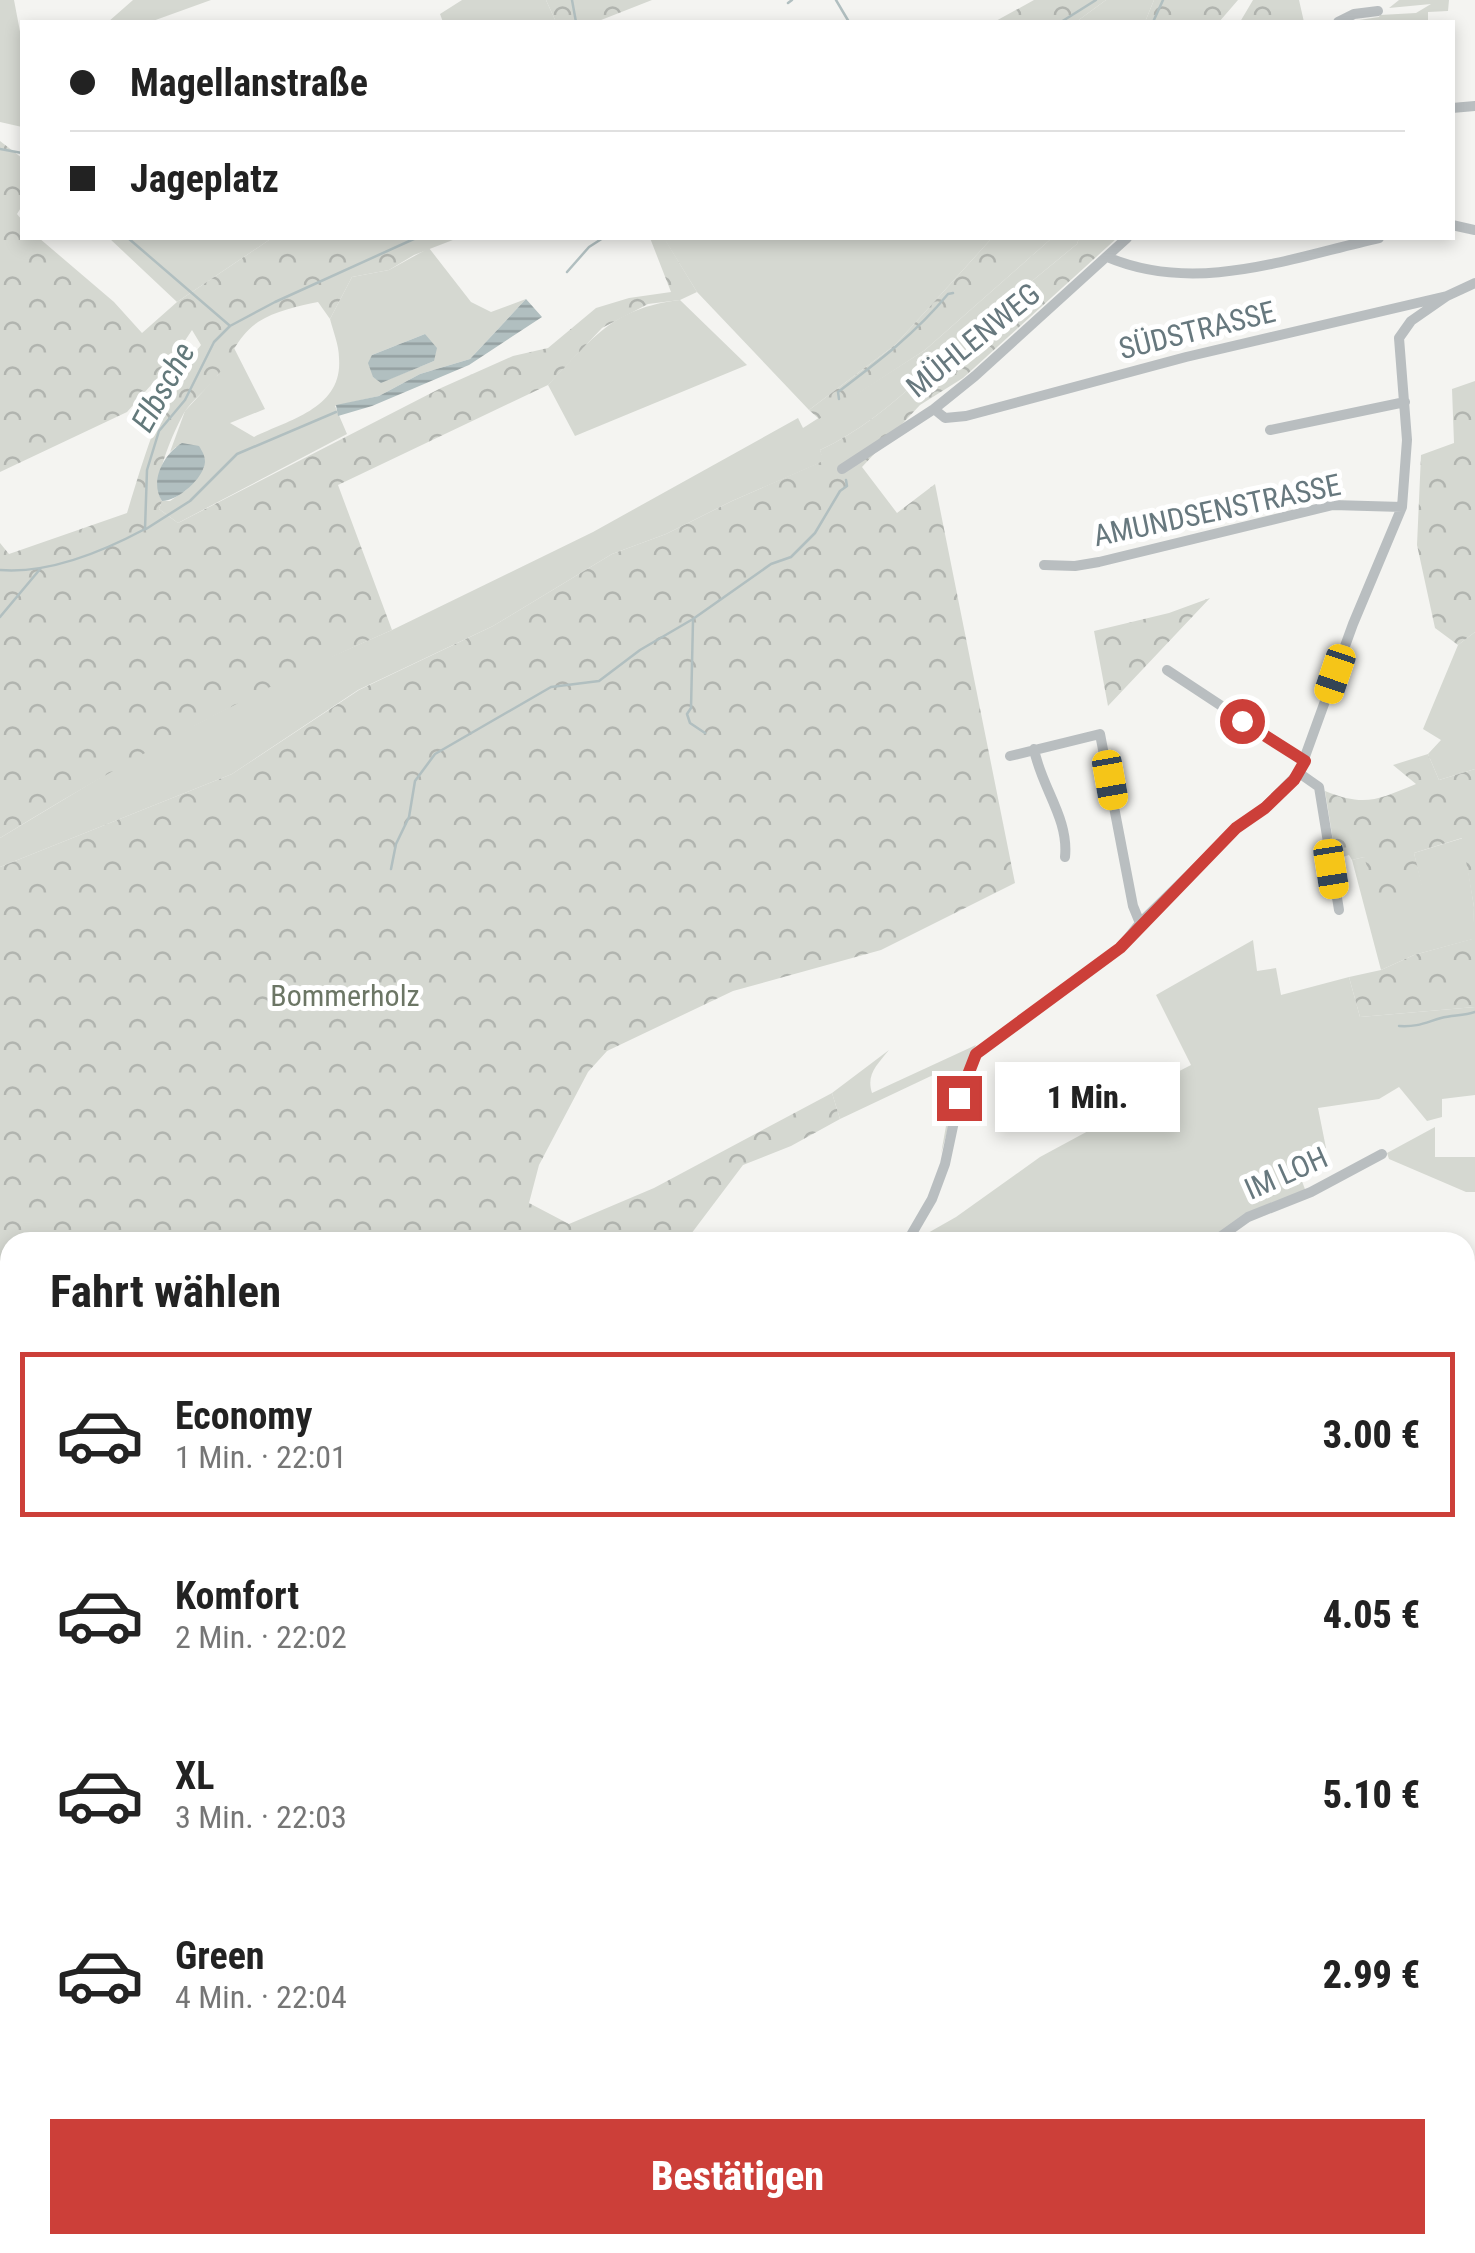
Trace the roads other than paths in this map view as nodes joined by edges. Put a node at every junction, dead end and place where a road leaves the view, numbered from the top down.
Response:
1 (1378, 12) dead end
2 (1342, 20) edge
3 (1125, 240) edge
4 (1370, 240) edge
5 (1108, 257) junction
6 (1475, 283) edge
7 (1447, 296) junction
8 (1405, 402) junction
9 (934, 409) junction
10 (1270, 430) dead end
11 (842, 469) dead end
12 (1402, 506) junction
13 (1044, 565) dead end
14 (1167, 670) dead end
15 (1034, 749) junction
16 (1010, 756) dead end
17 (1305, 761) junction
18 (1299, 772) junction
19 (1065, 857) dead end
20 (1340, 910) dead end
21 (1140, 924) junction
22 (1382, 1154) dead end
23 (914, 1232) edge
24 (1227, 1232) edge

1 - 2 street
3 - 5 street, MÜHLENWEG
4 - 5 street
5 - 9 street, MÜHLENWEG
6 - 7 street, SÜDSTRASSE
7 - 8 street
7 - 9 street, SÜDSTRASSE
8 - 10 street
8 - 12 street
9 - 11 street, MÜHLENWEG
12 - 13 street, AMUNDSENSTRASSE
12 - 17 street
14 - 17 street
15 - 16 street
15 - 19 street
15 - 21 street
17 - 18 street
18 - 20 street
18 - 21 street
21 - 23 street
22 - 24 street, IM LOH

